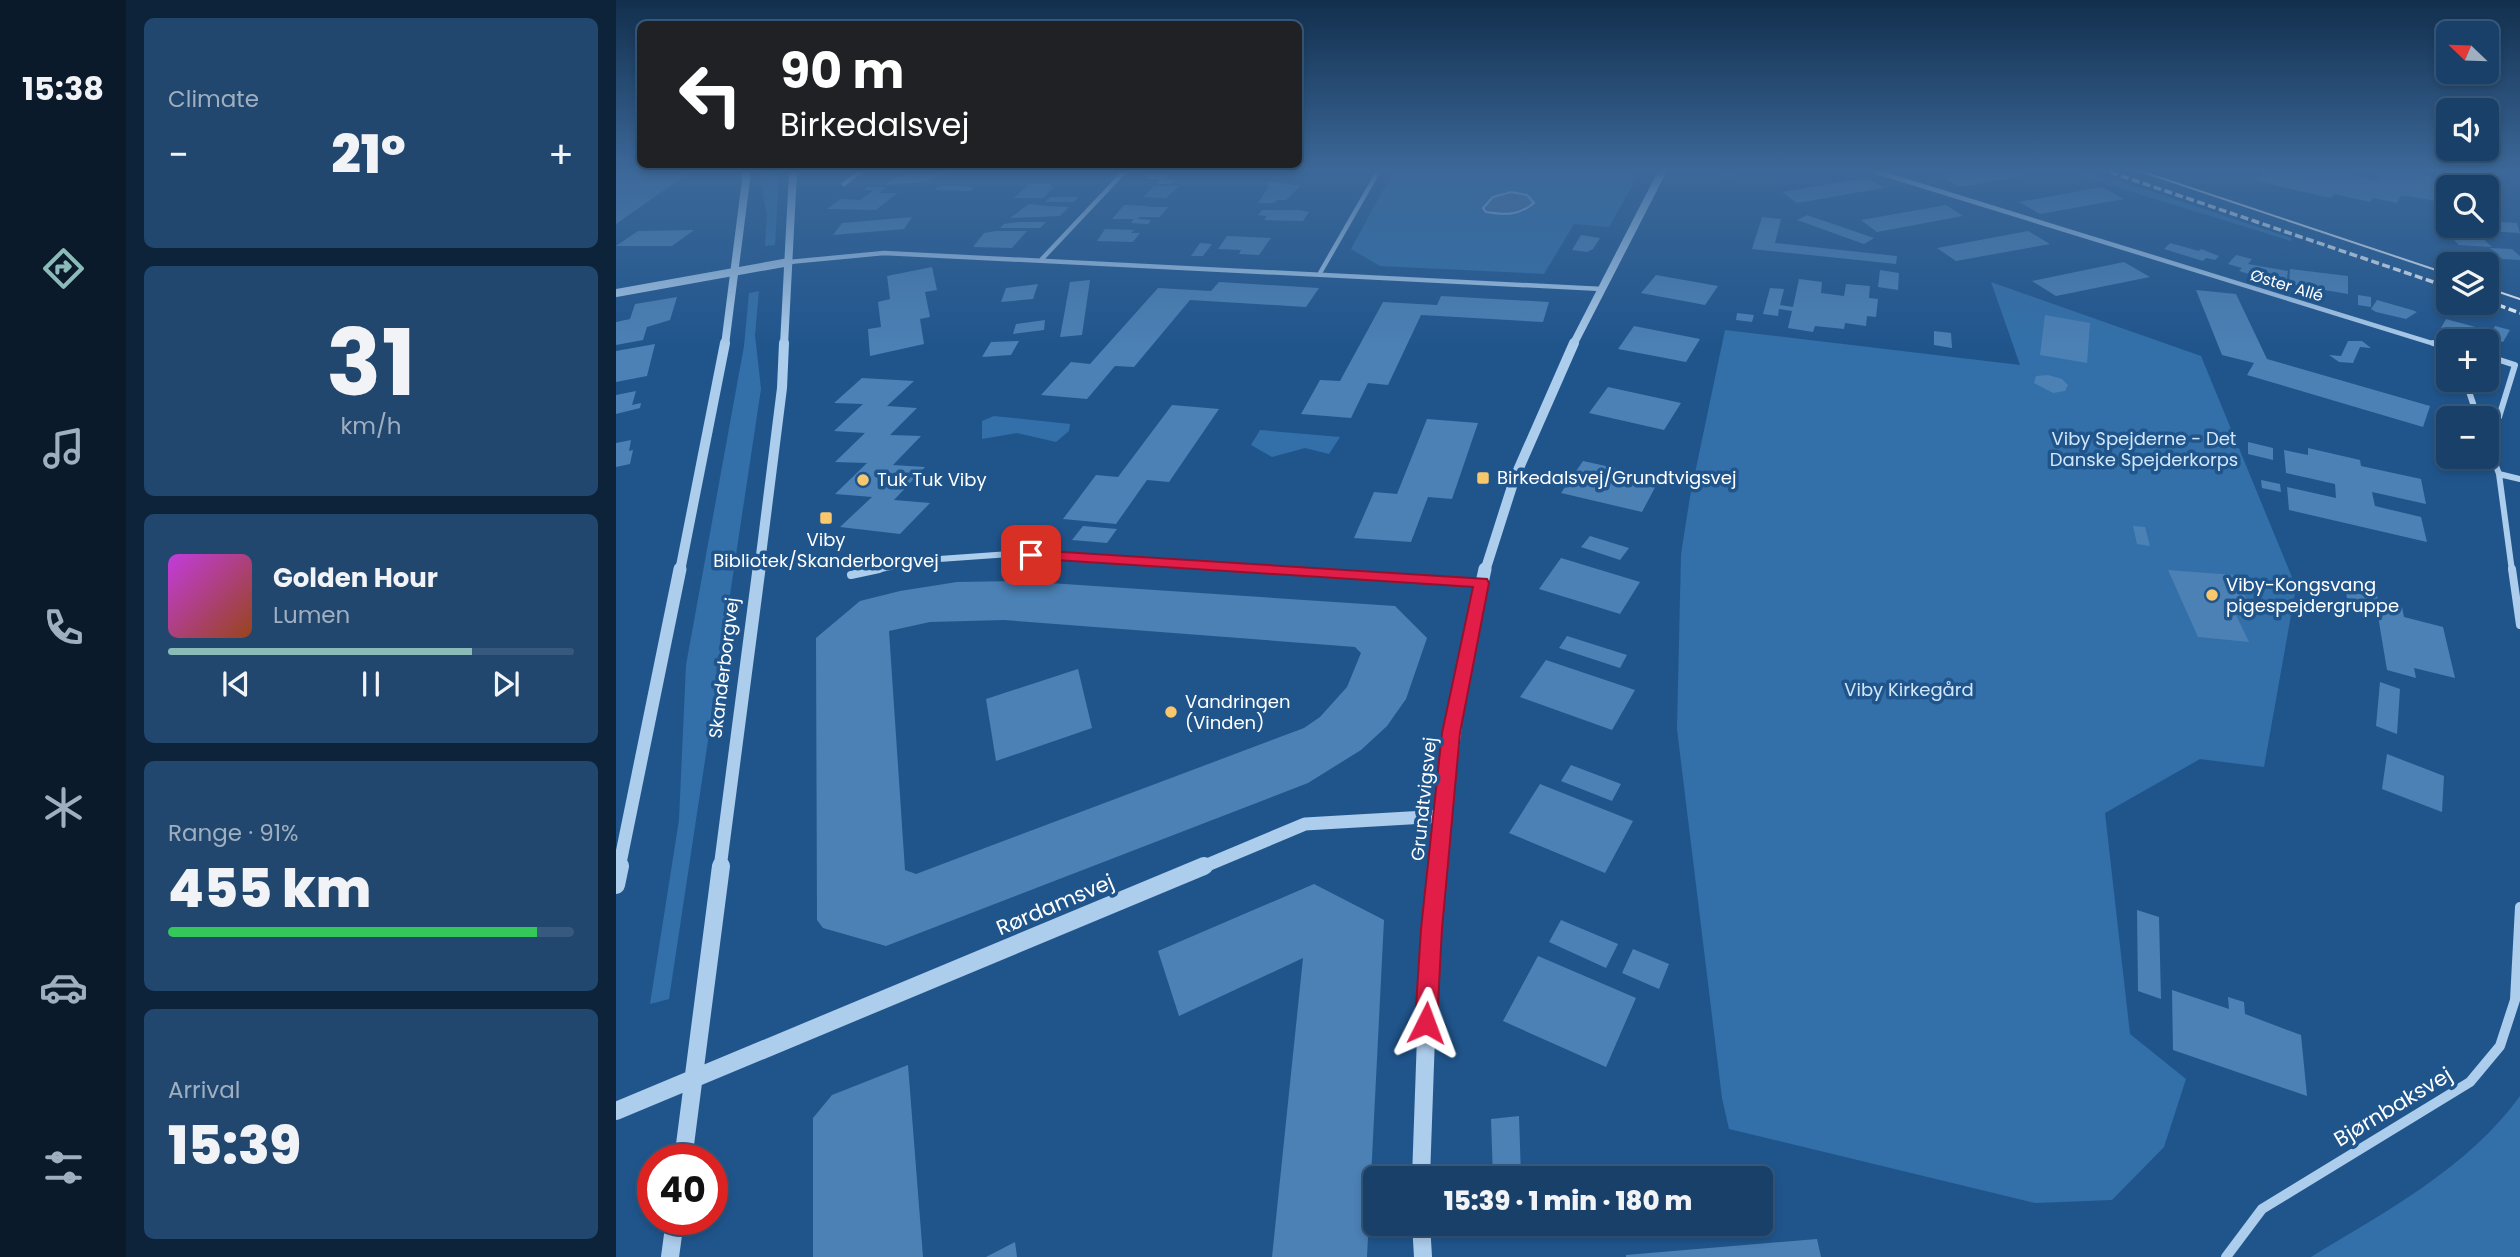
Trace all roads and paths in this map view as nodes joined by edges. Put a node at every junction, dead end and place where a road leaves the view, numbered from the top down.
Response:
1 (740, 231) edge
2 (790, 231) edge
3 (1069, 231) edge
4 (1344, 231) edge
5 (1632, 231) edge
6 (2067, 231) edge
7 (1041, 260) junction
8 (789, 262) junction
9 (736, 271) junction
10 (1320, 273) junction
11 (1602, 289) junction
12 (616, 293) edge
13 (2436, 344) edge
14 (2499, 360) edge
15 (2499, 417) edge
16 (2497, 469) edge
17 (2499, 474) junction
18 (2520, 479) edge
19 (851, 575) dead end
20 (1482, 583) junction
21 (2520, 625) edge
22 (1443, 816) junction
23 (616, 885) edge
24 (2520, 907) edge
25 (694, 1078) junction
26 (616, 1111) edge
27 (685, 1144) edge
28 (1422, 1166) edge
29 (673, 1235) edge
30 (1422, 1236) edge
31 (670, 1257) edge
32 (1423, 1257) edge
33 (2226, 1257) edge

1 - 9 street
2 - 8 street, Skanderborgvej
3 - 7 street
4 - 10 street
5 - 11 street, Grundtvigsvej
6 - 13 street, Øster Allé
7 - 8 street
7 - 10 street
8 - 9 street
8 - 25 street, Skanderborgvej
9 - 12 street
9 - 23 street
10 - 11 street
11 - 20 street, Grundtvigsvej
14 - 15 street
16 - 17 street
17 - 18 street
17 - 21 street
19 - 20 street
20 - 22 street, Grundtvigsvej
22 - 25 street, Rørdamsvej
22 - 28 street, Grundtvigsvej
24 - 33 street, Bjørnbaksvej
25 - 26 street
25 - 27 street, Skanderborgvej
29 - 31 street
30 - 32 street

